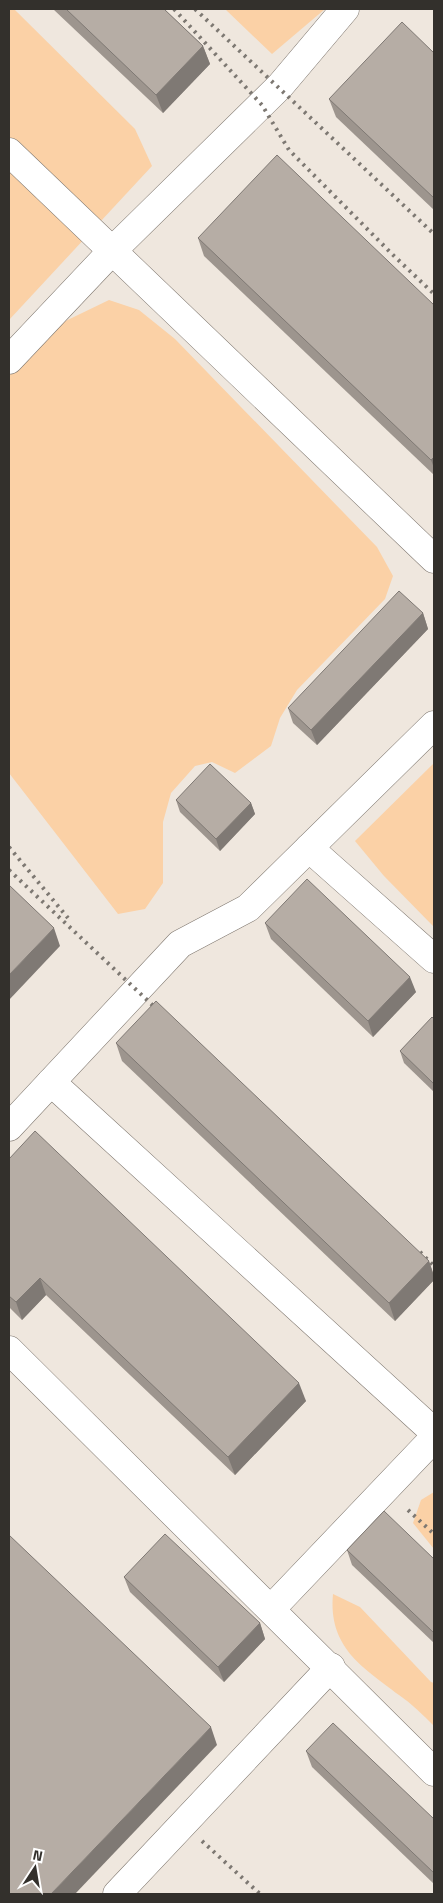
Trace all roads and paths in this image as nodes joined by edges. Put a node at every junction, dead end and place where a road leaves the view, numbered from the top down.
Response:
1 (345, 9) edge
2 (9, 152) edge
3 (113, 250) junction
4 (9, 360) edge
5 (434, 559) edge
6 (434, 725) edge
7 (309, 848) junction
8 (434, 959) edge
9 (51, 1082) junction
10 (9, 1127) edge
11 (9, 1350) edge
12 (434, 1432) edge
13 (434, 1438) edge
14 (272, 1608) junction
15 (331, 1667) junction
16 (434, 1772) edge
17 (117, 1894) edge

1 - 3 lane
2 - 3 lane
3 - 4 lane
3 - 5 lane
6 - 7 lane
7 - 8 lane
7 - 9 lane
9 - 10 lane
9 - 12 lane
11 - 14 lane
13 - 14 lane
14 - 15 lane
15 - 16 lane
15 - 17 lane

